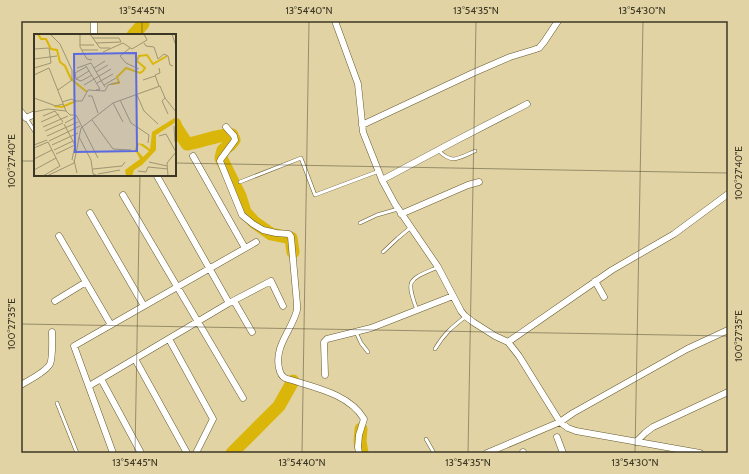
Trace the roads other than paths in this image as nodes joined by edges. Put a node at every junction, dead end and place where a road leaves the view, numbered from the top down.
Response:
1 (94, 21) edge
2 (335, 21) edge
3 (558, 21) edge
4 (94, 34) edge
5 (527, 104) dead end
6 (21, 112) edge
7 (34, 114) edge
8 (26, 118) junction
9 (362, 125) junction
10 (226, 127) dead end
11 (34, 130) edge
12 (438, 150) junction
13 (475, 150) dead end
14 (193, 156) dead end
15 (379, 172) junction
16 (157, 176) edge
17 (382, 180) junction
18 (240, 182) dead end
19 (479, 182) dead end
20 (728, 194) edge
21 (123, 195) dead end
22 (400, 212) junction
23 (90, 214) dead end
24 (360, 223) dead end
25 (410, 228) junction
26 (59, 236) dead end
27 (256, 242) dead end
28 (245, 248) junction
29 (383, 252) dead end
30 (438, 267) junction
31 (210, 269) junction
32 (595, 281) junction
33 (86, 282) junction
34 (178, 287) junction
35 (453, 296) junction
36 (604, 297) dead end
37 (55, 301) dead end
38 (232, 302) junction
39 (144, 306) junction
40 (283, 306) dead end
41 (417, 310) junction
42 (466, 316) junction
43 (198, 322) junction
44 (111, 325) junction
45 (728, 330) edge
46 (52, 332) dead end
47 (252, 332) dead end
48 (356, 332) junction
49 (169, 339) junction
50 (508, 342) junction
51 (435, 349) dead end
52 (368, 352) dead end
53 (135, 359) junction
54 (325, 375) dead end
55 (101, 379) junction
56 (21, 384) edge
57 (89, 386) junction
58 (728, 392) edge
59 (243, 398) dead end
60 (57, 403) dead end
61 (560, 422) junction
62 (556, 437) dead end
63 (426, 439) dead end
64 (636, 442) junction
65 (77, 453) edge
66 (113, 453) edge
67 (141, 453) edge
68 (187, 453) edge
69 (196, 453) edge
70 (359, 453) edge
71 (434, 453) edge
72 (488, 453) edge
73 (564, 453) edge
74 (700, 453) edge

1 - 4 street
2 - 9 street
3 - 9 street
5 - 12 street
6 - 8 street
7 - 8 street
8 - 11 lane
9 - 15 street
10 - 70 street
12 - 13 lane
12 - 17 street
14 - 28 street
15 - 17 street
15 - 18 lane
16 - 31 street
17 - 22 street
19 - 22 street
20 - 32 street
21 - 34 street
22 - 24 lane
22 - 25 street
23 - 39 street
25 - 29 lane
25 - 30 street
26 - 33 street
27 - 28 street
28 - 31 street
30 - 35 street
30 - 41 lane
31 - 34 street
31 - 38 street
32 - 36 street
32 - 50 street
33 - 37 street
33 - 44 street
34 - 39 street
34 - 43 street
35 - 41 street
35 - 42 street
38 - 40 street
38 - 43 street
38 - 47 street
39 - 44 street
41 - 48 street
42 - 50 street
42 - 51 lane
43 - 49 street
43 - 59 street
44 - 57 street
45 - 61 street
46 - 56 street
48 - 52 lane
48 - 54 street
49 - 53 street
49 - 69 street
50 - 61 street
53 - 55 street
53 - 68 street
55 - 57 street
55 - 67 street
57 - 66 street
58 - 64 street
60 - 65 lane
61 - 64 street
61 - 72 street
62 - 73 street
63 - 71 lane
64 - 74 street

